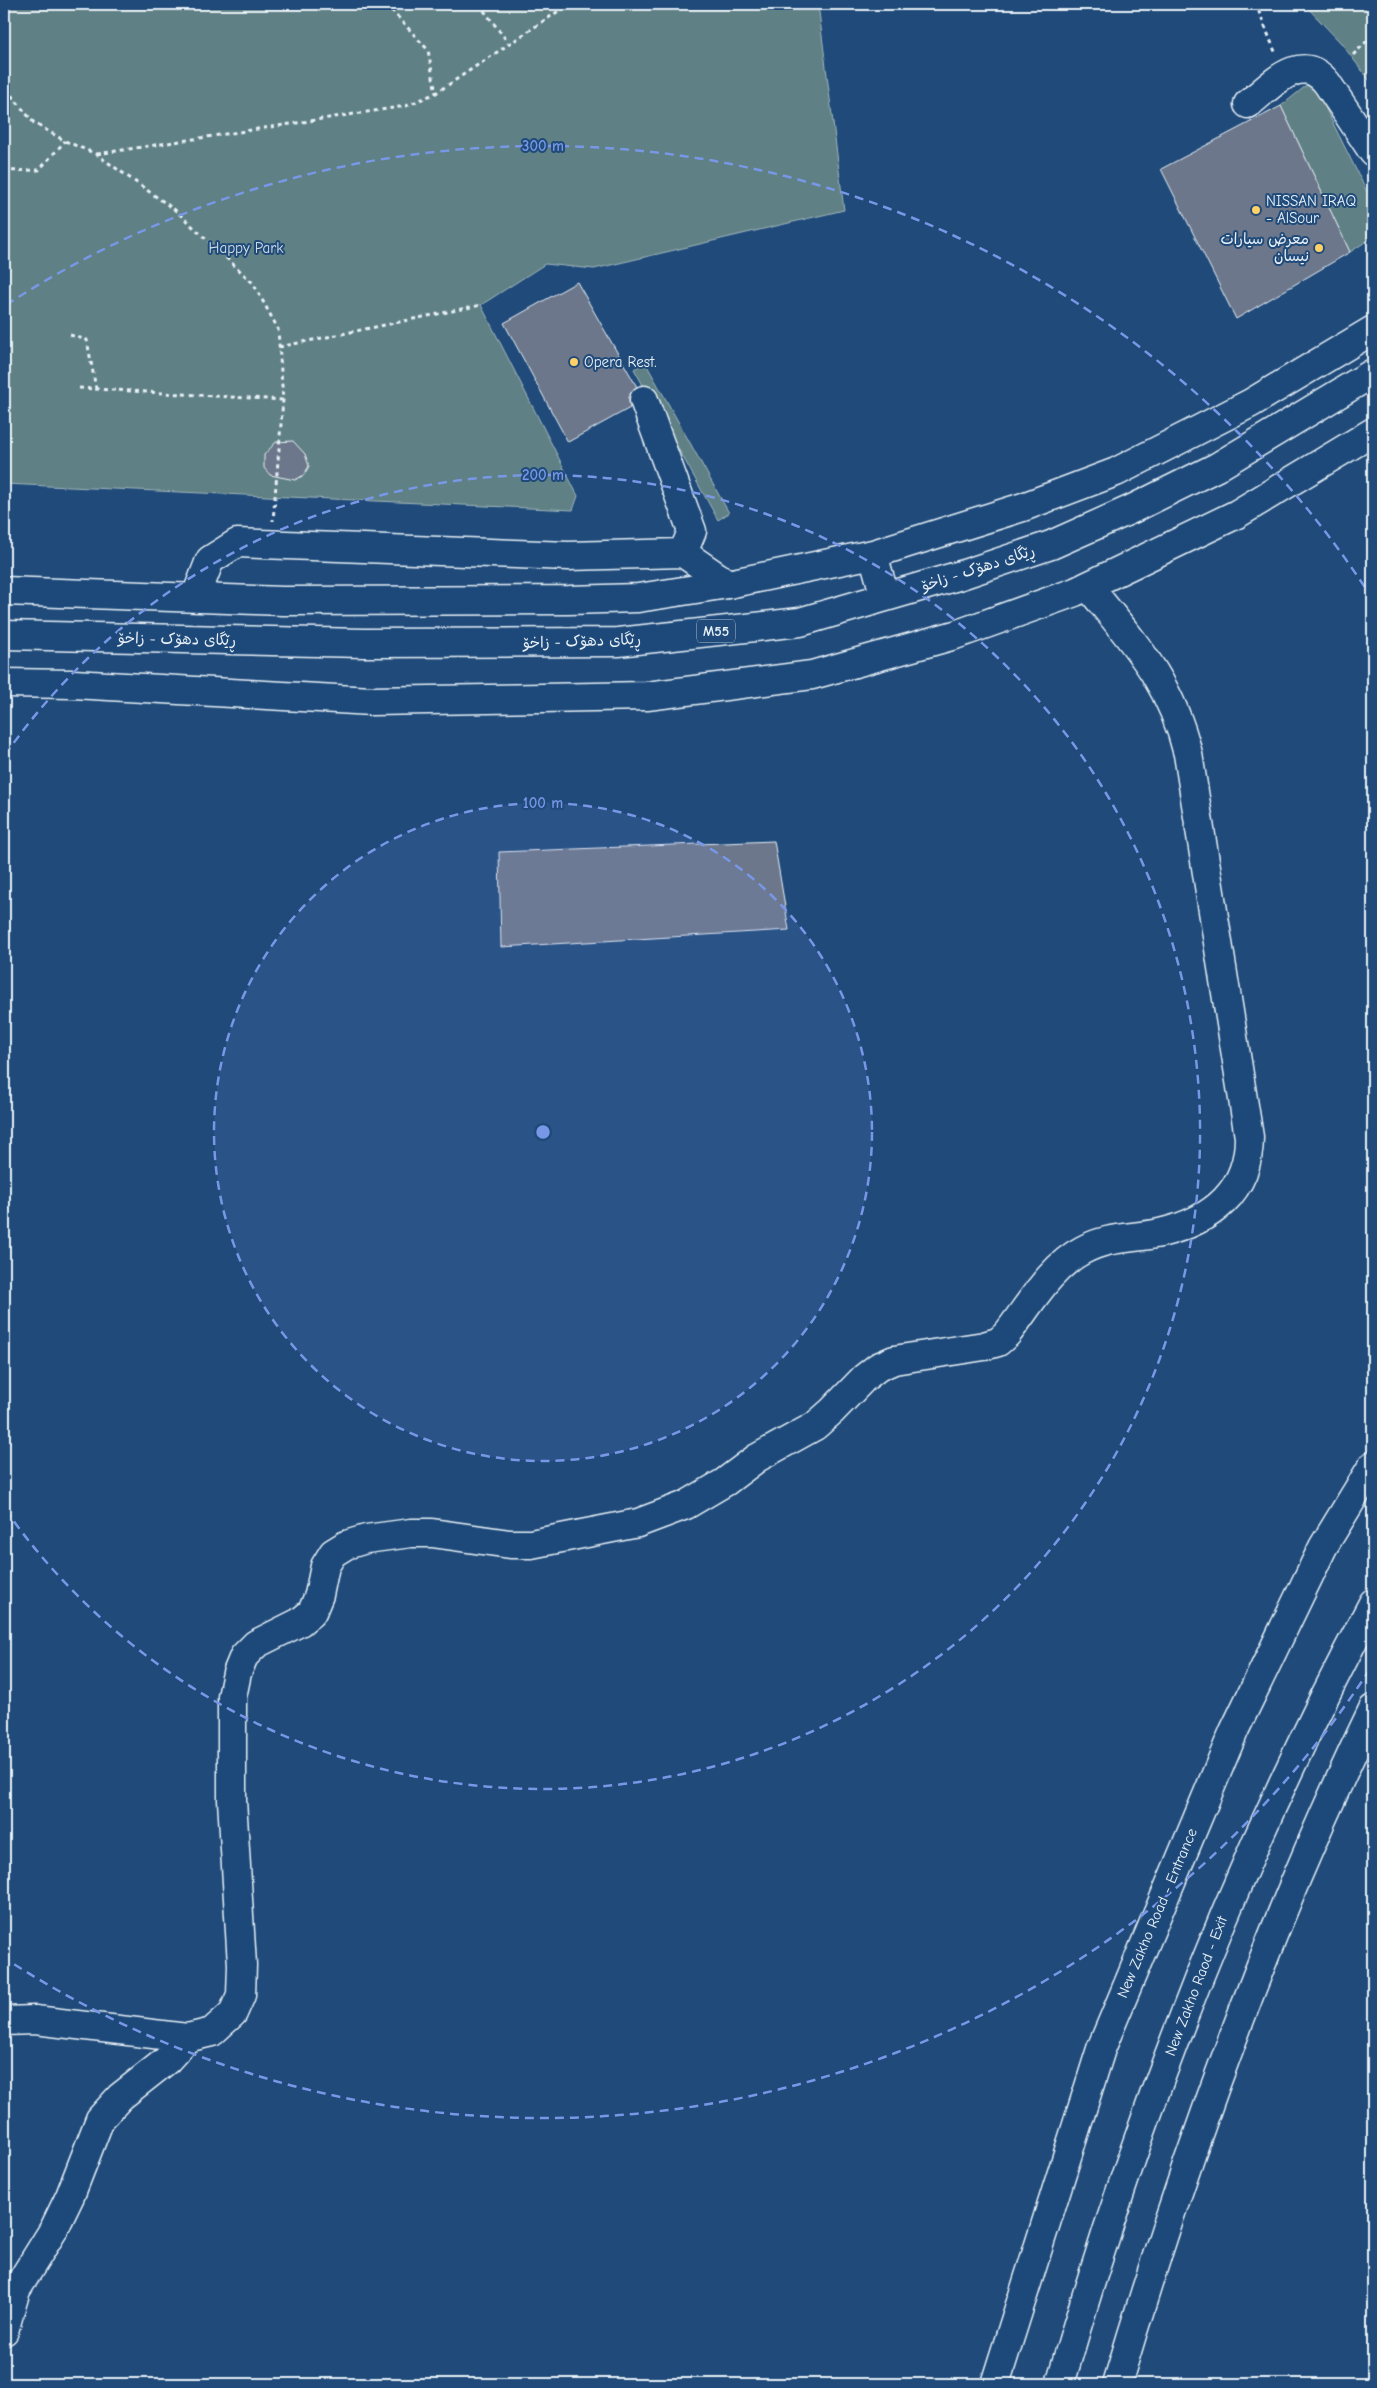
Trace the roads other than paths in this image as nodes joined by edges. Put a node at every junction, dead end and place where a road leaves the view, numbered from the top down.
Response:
1 (1248, 104) dead end
2 (1373, 152) edge
3 (1373, 330) edge
4 (1373, 373) edge
5 (644, 400) dead end
6 (1373, 432) edge
7 (683, 553) junction
8 (873, 554) junction
9 (728, 584) junction
10 (1088, 586) junction
11 (4, 591) edge
12 (196, 596) junction
13 (885, 597) junction
14 (4, 635) edge
15 (4, 683) edge
16 (1373, 1465) edge
17 (1373, 1604) edge
18 (1373, 1709) edge
19 (4, 2021) edge
20 (187, 2038) junction
21 (4, 2331) edge
22 (995, 2384) edge
23 (1060, 2384) edge
24 (1116, 2384) edge

1 - 2 main road
3 - 8 main road
4 - 13 main road, ڕێگای دهۆک - زاخۆ / M55
5 - 7 main road
6 - 10 main road
7 - 9 main road
7 - 12 main road
8 - 9 main road
8 - 13 main road
9 - 12 main road
10 - 15 main road
10 - 20 main road
11 - 12 main road
13 - 14 main road, ڕێگای دهۆک - زاخۆ / M55
16 - 22 main road, New Zakho Road - Entrance
17 - 23 main road, New Zakho Raod - Exit
18 - 24 main road
19 - 20 main road
20 - 21 main road

